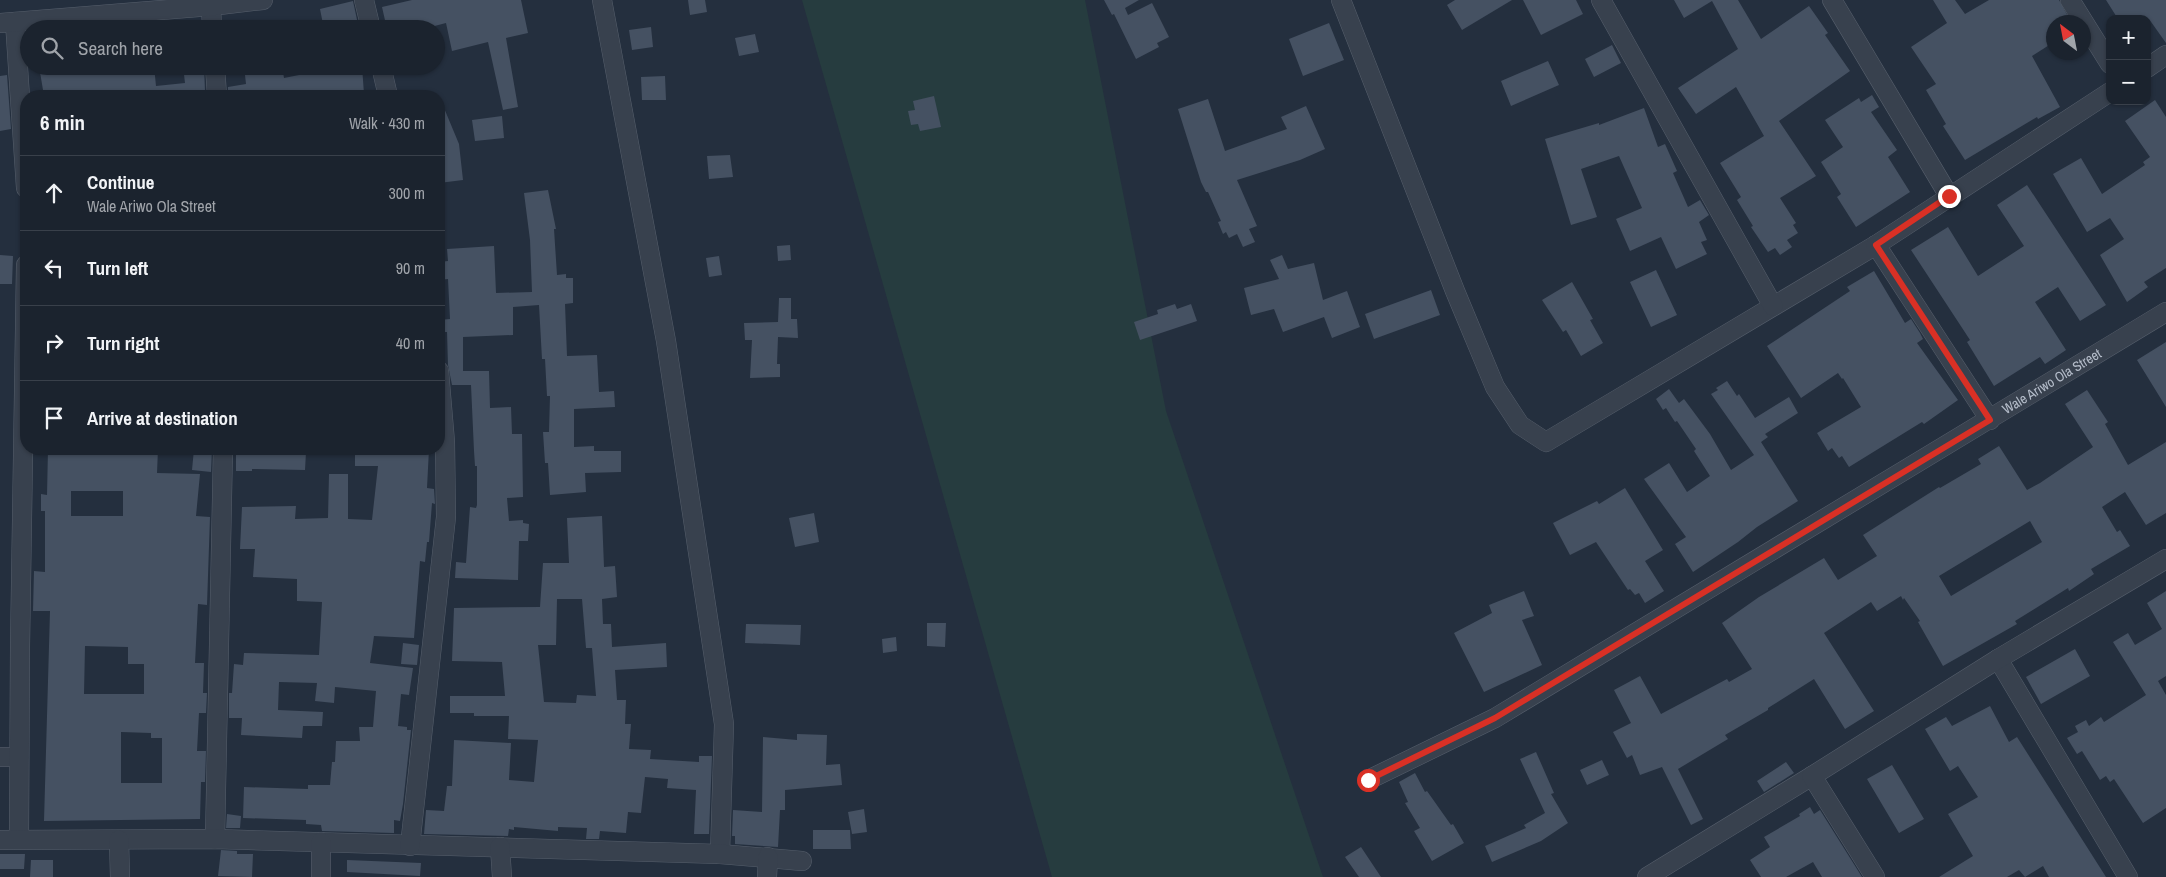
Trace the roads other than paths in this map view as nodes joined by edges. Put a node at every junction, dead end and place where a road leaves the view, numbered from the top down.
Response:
1 (263, 0) edge
2 (364, 0) edge
3 (602, 0) edge
4 (1341, 0) edge
5 (1601, 0) edge
6 (1832, 0) edge
7 (2070, 0) edge
8 (211, 6) junction
9 (32, 20) edge
10 (212, 20) edge
11 (369, 20) edge
12 (20, 21) edge
13 (7, 22) edge
14 (2166, 55) edge
15 (2108, 60) edge
16 (2151, 65) edge
17 (216, 75) edge
18 (383, 75) edge
19 (217, 90) edge
20 (387, 90) edge
21 (2106, 95) edge
22 (20, 136) edge
23 (1949, 196) junction
24 (1876, 245) junction
25 (1773, 306) junction
26 (2166, 312) edge
27 (1990, 420) junction
28 (445, 432) edge
29 (23, 455) edge
30 (223, 455) edge
31 (2166, 558) edge
32 (1998, 659) junction
33 (0, 756) edge
34 (19, 757) junction
35 (1812, 776) junction
36 (1368, 780) dead end
37 (19, 839) junction
38 (215, 839) junction
39 (0, 840) edge
40 (119, 840) junction
41 (321, 842) junction
42 (410, 846) junction
43 (500, 847) junction
44 (720, 854) junction
45 (768, 857) junction
46 (802, 861) dead end
47 (120, 877) edge
48 (321, 877) edge
49 (502, 877) edge
50 (767, 877) edge
51 (1647, 877) edge
52 (1875, 877) edge
53 (2128, 877) edge

1 - 8 street
2 - 11 street
3 - 44 street
4 - 25 street
5 - 25 street
6 - 23 street
7 - 15 street
8 - 9 street
8 - 10 street
12 - 13 street
13 - 22 street
14 - 16 street
17 - 19 street
18 - 20 street
21 - 23 street
23 - 24 street
24 - 25 street
24 - 27 street
26 - 27 street, Wale Ariwo Ola Street
27 - 36 street, Wale Ariwo Ola Street
28 - 42 street
29 - 34 street
30 - 38 street
31 - 32 street
32 - 35 street
32 - 53 street
33 - 34 street
34 - 37 street
35 - 51 street
35 - 52 street
37 - 39 street
37 - 40 street
38 - 40 street
38 - 41 street
40 - 47 street
41 - 42 street
41 - 48 street
42 - 43 street
43 - 44 street
43 - 49 street
44 - 45 street
45 - 46 street
45 - 50 street

